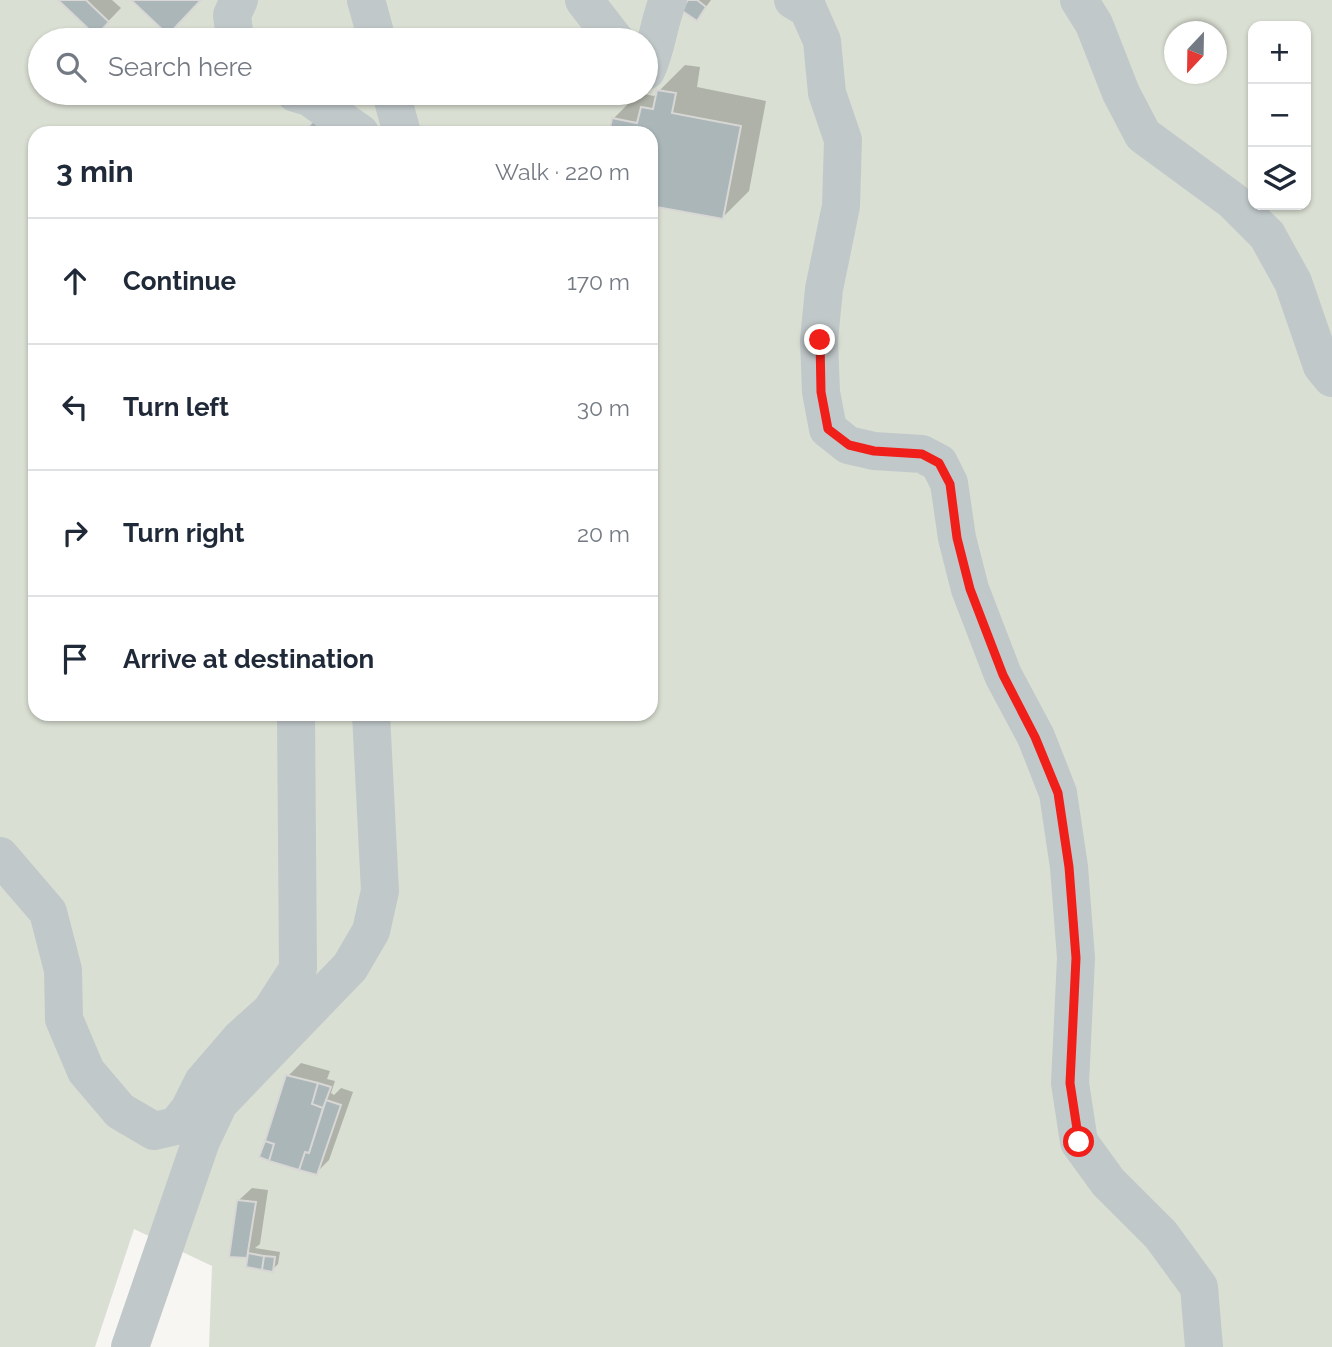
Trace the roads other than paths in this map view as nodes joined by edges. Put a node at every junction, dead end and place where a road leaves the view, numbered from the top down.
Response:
1 (239, 0) edge
2 (366, 0) edge
3 (584, 0) edge
4 (668, 0) edge
5 (793, 0) edge
6 (1079, 0) edge
7 (234, 28) edge
8 (374, 28) edge
9 (606, 28) edge
10 (658, 29) edge
11 (320, 105) edge
12 (394, 105) edge
13 (350, 126) edge
14 (400, 126) edge
15 (1332, 378) edge
16 (296, 721) edge
17 (371, 721) edge
18 (0, 856) edge
19 (1210, 1344) edge
20 (130, 1347) edge

1 - 7 street
2 - 8 street
3 - 9 street
4 - 10 street
5 - 19 street
6 - 15 street
11 - 13 street
12 - 14 street
16 - 18 street
17 - 20 street

